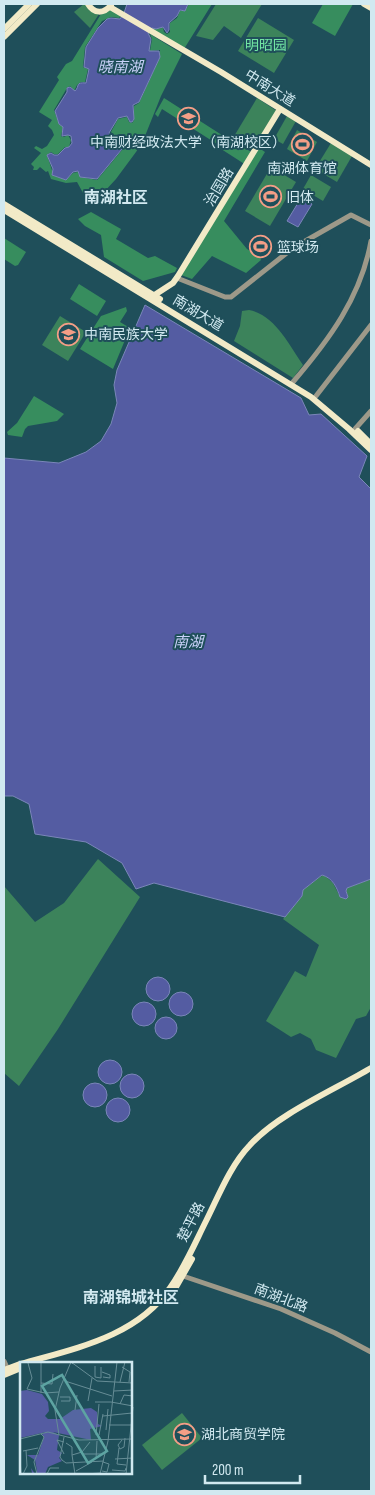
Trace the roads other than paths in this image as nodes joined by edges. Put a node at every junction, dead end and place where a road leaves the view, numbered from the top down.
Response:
1 (29, 4) edge
2 (37, 4) edge
3 (88, 4) edge
4 (364, 4) edge
5 (111, 5) edge
6 (371, 8) edge
7 (4, 29) edge
8 (4, 37) edge
9 (280, 109) junction
10 (371, 165) edge
11 (4, 204) edge
12 (4, 210) edge
13 (371, 225) edge
14 (371, 241) edge
15 (178, 277) junction
16 (152, 297) junction
17 (371, 325) edge
18 (293, 382) junction
19 (316, 396) junction
20 (371, 411) edge
21 (355, 429) junction
22 (371, 444) edge
23 (371, 450) edge
24 (371, 1070) edge
25 (181, 1275) junction
26 (371, 1352) edge
27 (4, 1361) edge
28 (27, 1362) edge
29 (42, 1362) edge
30 (20, 1364) edge
31 (20, 1368) edge
32 (6, 1371) edge

1 - 7 main road
2 - 8 main road
3 - 5 main road
4 - 6 main road
5 - 9 main road, 中南大道
9 - 10 main road, 中南大道
9 - 15 main road, 治国路
11 - 16 main road, 南湖大道
12 - 16 main road, 南湖大道
13 - 15 street
14 - 18 street
15 - 16 main road
16 - 18 main road, 南湖大道
16 - 23 main road, 南湖大道
17 - 19 street
18 - 19 main road, 南湖大道
19 - 21 main road, 南湖大道
20 - 21 street
21 - 22 main road, 南湖大道
24 - 25 main road, 楚平路
25 - 26 street, 南湖北路
25 - 28 main road, 楚平路
25 - 29 main road, 楚平路
27 - 32 street
30 - 32 main road, 楚平路
31 - 32 main road

